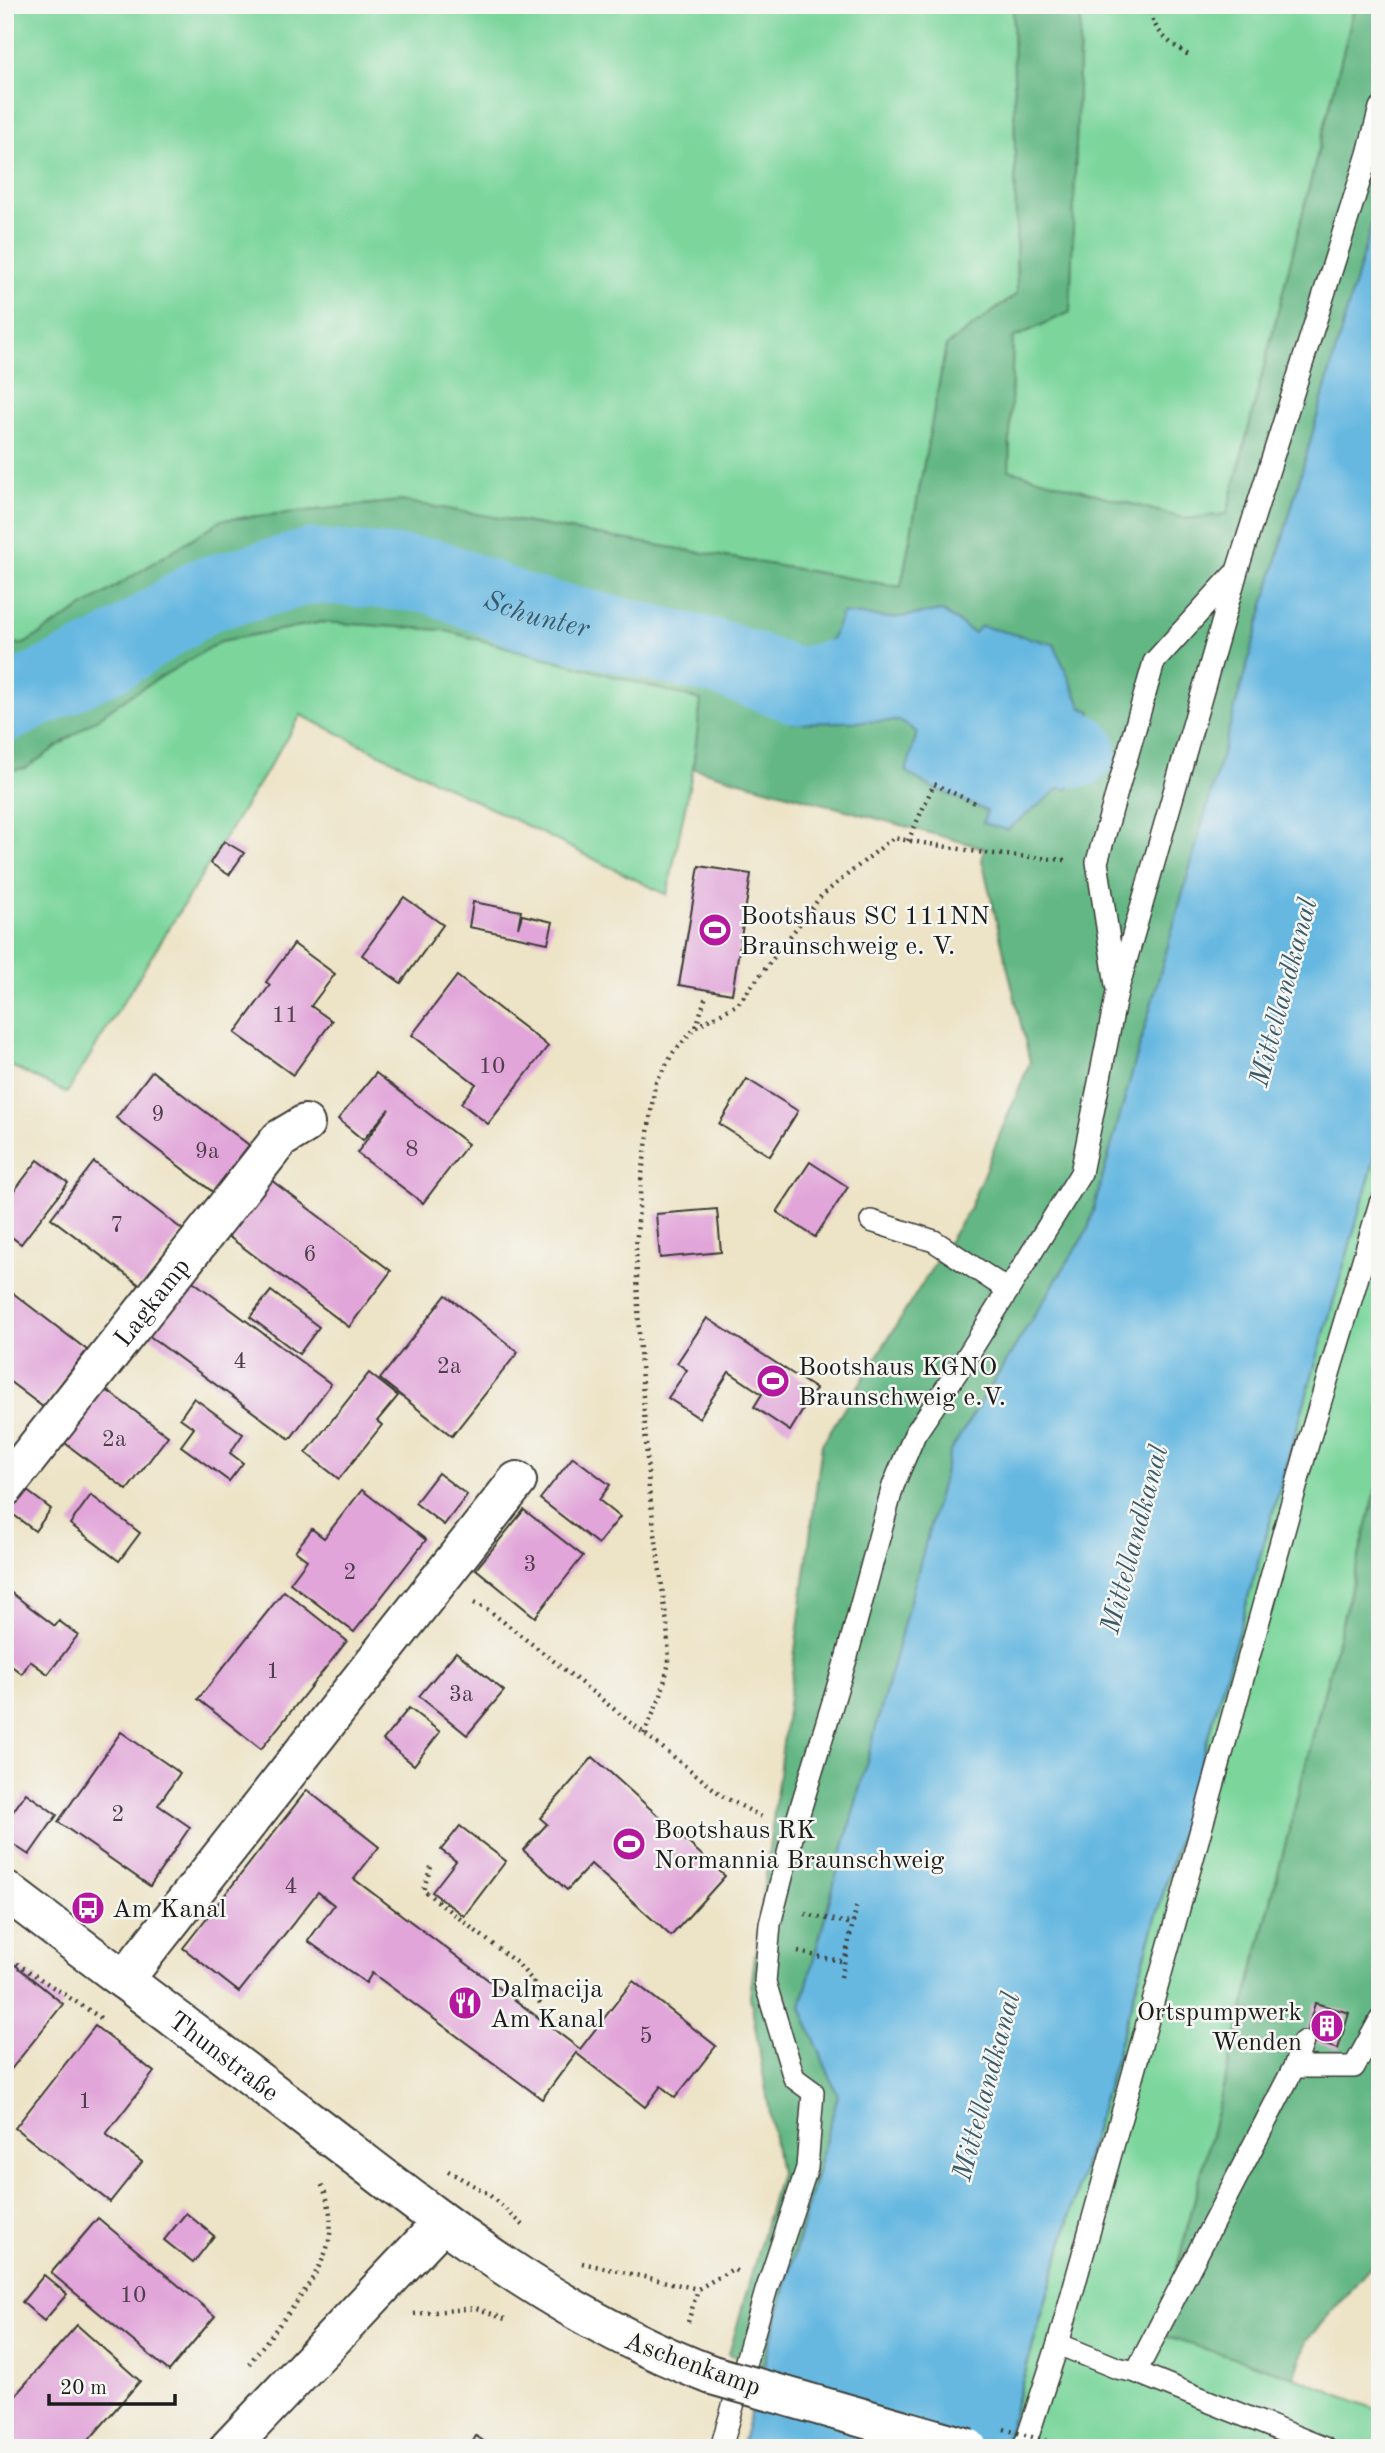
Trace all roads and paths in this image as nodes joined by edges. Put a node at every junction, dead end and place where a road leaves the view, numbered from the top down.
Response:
1 (1151, 5) edge
2 (1192, 57) dead end
3 (1380, 108) edge
4 (1237, 570) junction
5 (977, 804) dead end
6 (908, 841) junction
7 (1097, 862) junction
8 (1118, 992) junction
9 (706, 996) dead end
10 (696, 1027) junction
11 (305, 1124) dead end
12 (1380, 1203) edge
13 (871, 1221) dead end
14 (1009, 1290) junction
15 (517, 1481) dead end
16 (5, 1487) edge
17 (429, 1592) junction
18 (644, 1734) junction
19 (794, 1830) junction
20 (431, 1867) dead end
21 (5, 1890) edge
22 (857, 1904) dead end
23 (794, 1911) dead end
24 (853, 1924) junction
25 (795, 1951) dead end
26 (5, 1956) edge
27 (845, 1962) junction
28 (841, 1977) dead end
29 (124, 1980) junction
30 (1380, 2020) edge
31 (599, 2025) dead end
32 (114, 2026) dead end
33 (1303, 2042) dead end
34 (1294, 2067) junction
35 (441, 2167) dead end
36 (317, 2177) dead end
37 (442, 2223) junction
38 (526, 2228) dead end
39 (571, 2259) dead end
40 (698, 2289) junction
41 (766, 2291) junction
42 (402, 2321) dead end
43 (518, 2323) dead end
44 (687, 2325) dead end
45 (1058, 2344) junction
46 (246, 2367) dead end
47 (1136, 2372) junction
48 (229, 2448) edge
49 (721, 2448) edge
50 (968, 2448) edge
51 (1024, 2448) edge
52 (1324, 2448) edge

1 - 2 path
3 - 4 lane
4 - 7 lane
4 - 8 lane
5 - 6 path
6 - 7 path
6 - 10 path
7 - 8 lane
8 - 14 lane
9 - 10 path
10 - 18 path
11 - 16 street, Lagkamp
12 - 45 lane
13 - 14 lane
14 - 19 lane
15 - 17 street
17 - 18 path
17 - 29 street
18 - 19 path
19 - 41 lane
20 - 31 path
21 - 29 street, Thunstraße
22 - 24 path
23 - 24 path
24 - 27 path
25 - 27 path
26 - 32 path
27 - 28 path
29 - 37 street, Thunstraße
30 - 34 lane
33 - 34 lane
34 - 47 lane
35 - 38 path
36 - 46 path
37 - 48 street
37 - 50 street, Aschenkamp, bridge
39 - 40 path
40 - 41 path
40 - 44 path
41 - 49 lane
42 - 43 path
45 - 47 lane
45 - 51 lane
47 - 52 lane

